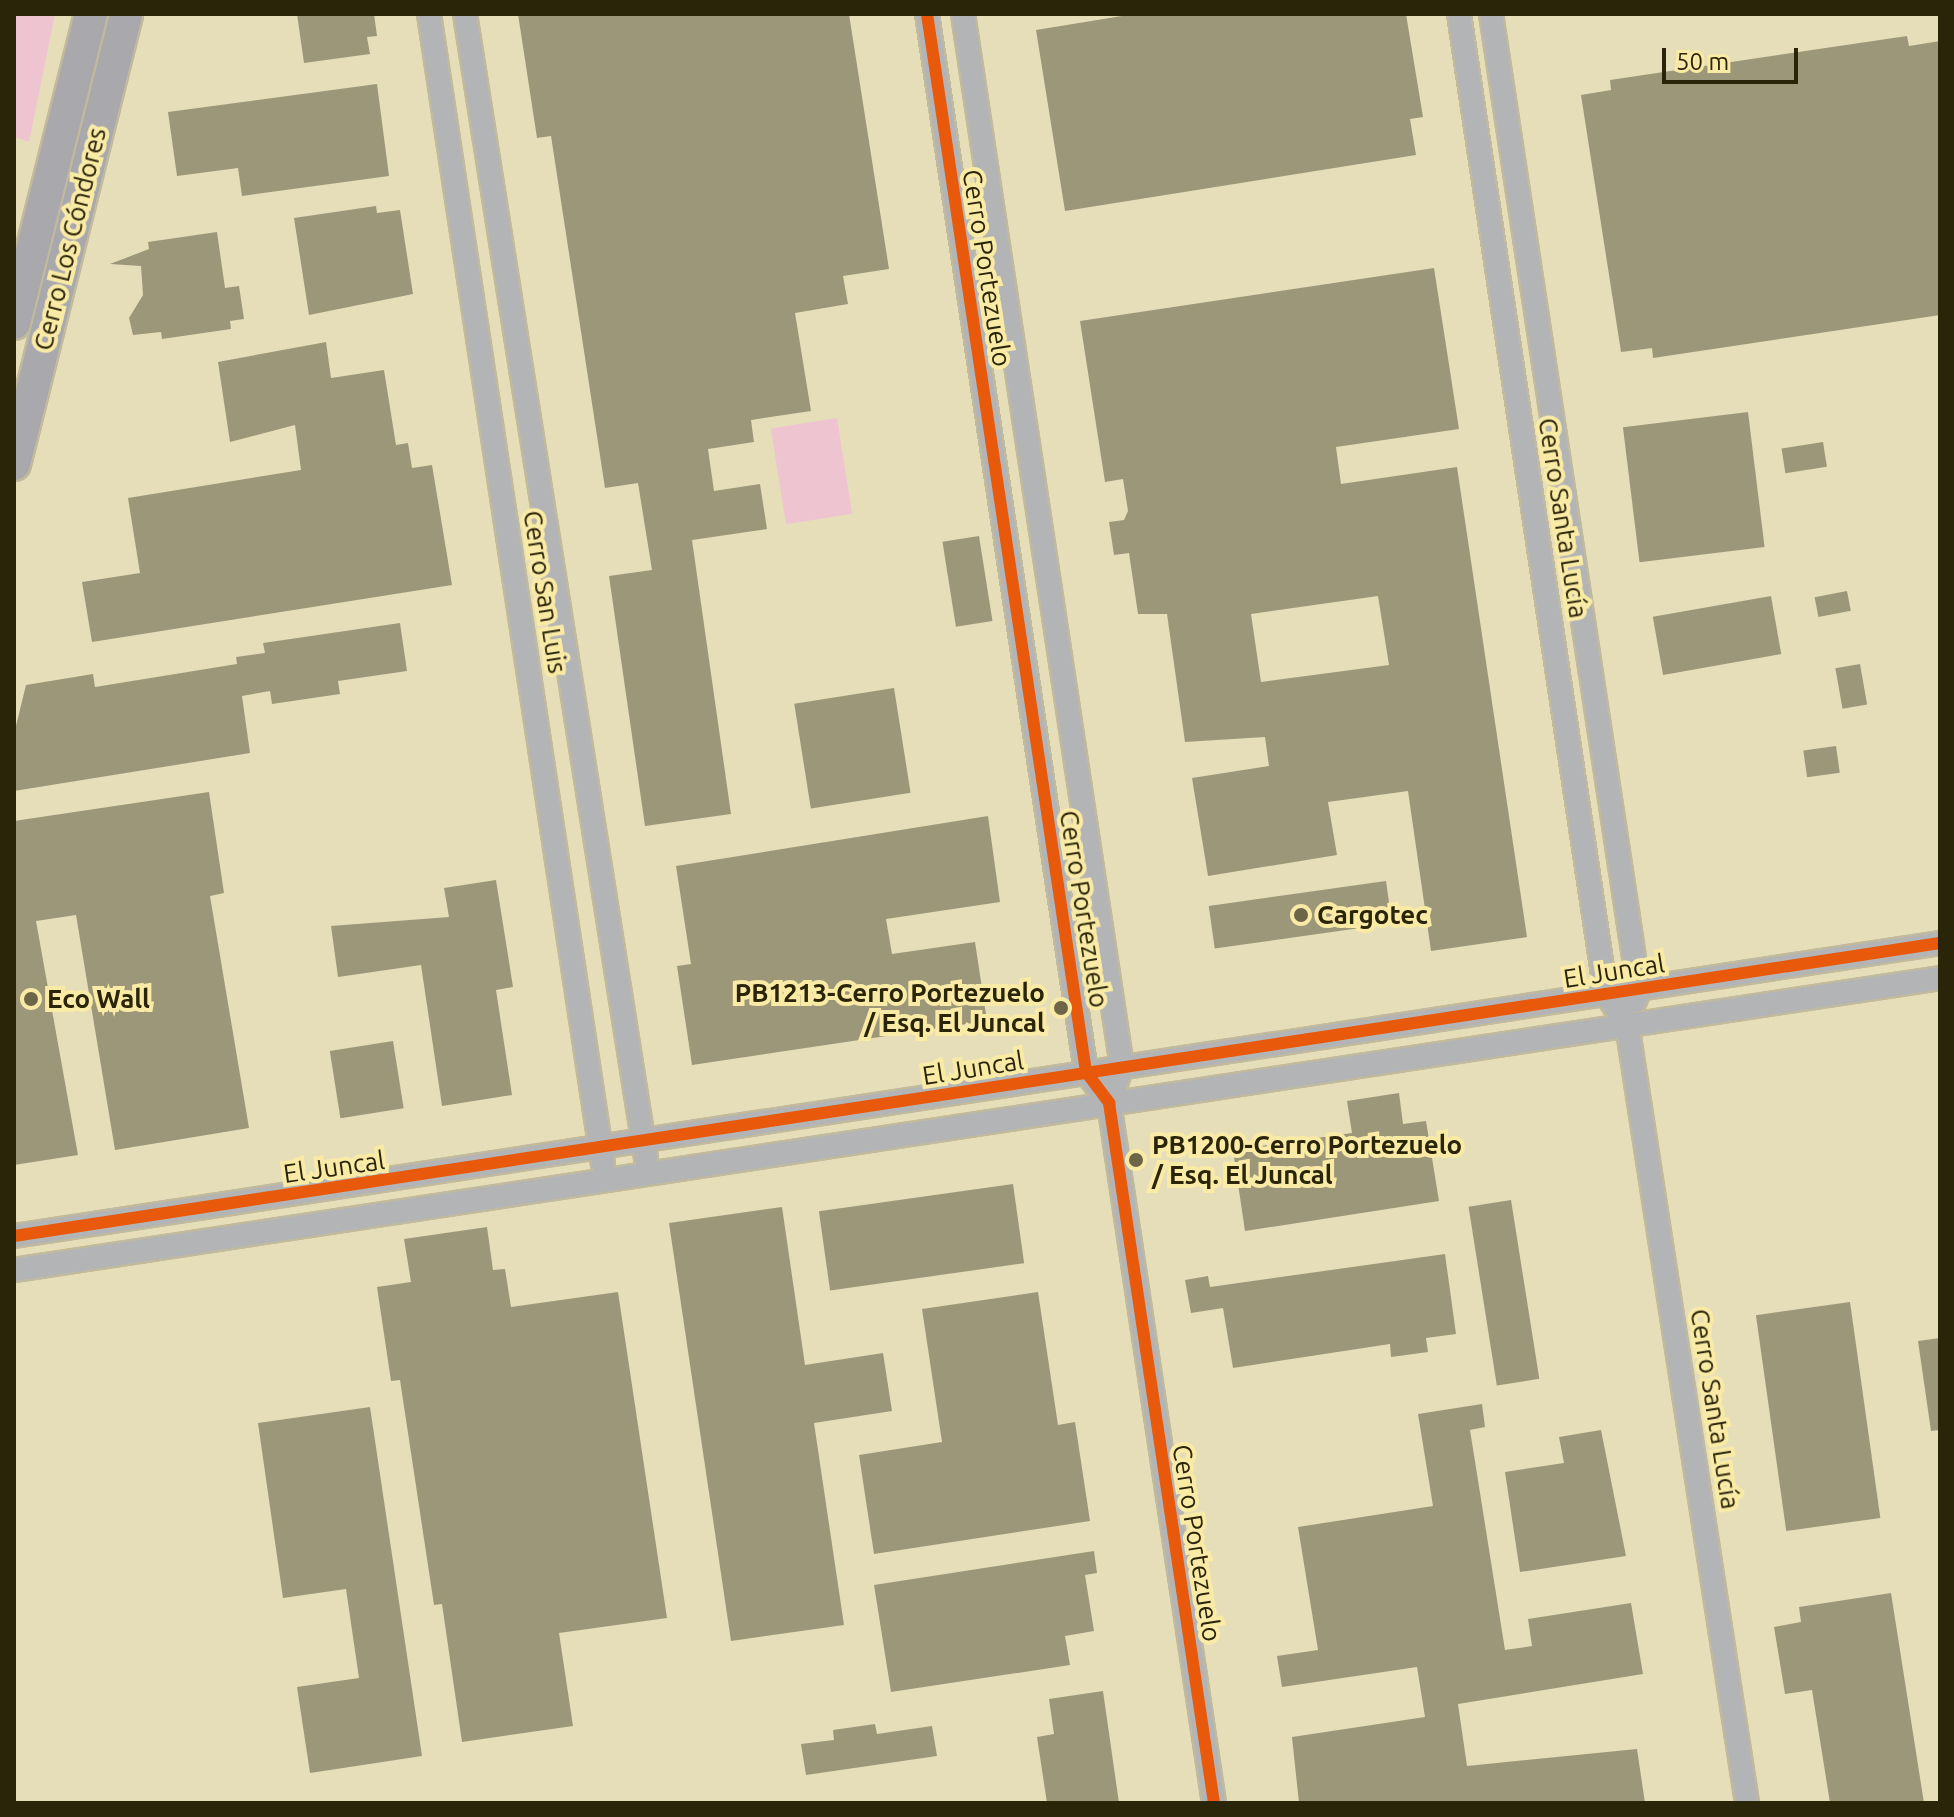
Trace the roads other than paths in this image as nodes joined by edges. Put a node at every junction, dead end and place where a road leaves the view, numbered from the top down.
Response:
1 (91, 14) edge
2 (126, 14) edge
3 (429, 14) edge
4 (465, 14) edge
5 (927, 14) edge
6 (963, 14) edge
7 (1459, 14) edge
8 (1491, 14) edge
9 (14, 323) edge
10 (14, 464) edge
11 (1940, 943) edge
12 (1940, 978) edge
13 (1639, 990) junction
14 (1606, 994) junction
15 (1627, 1024) junction
16 (1122, 1066) junction
17 (1086, 1072) junction
18 (1109, 1103) junction
19 (644, 1143) junction
20 (601, 1150) junction
21 (648, 1171) junction
22 (605, 1177) junction
23 (14, 1236) edge
24 (14, 1270) edge
25 (1214, 1803) edge
26 (1747, 1803) edge

1 - 9 street, Cerro Los Cóndores
2 - 10 street, Cerro Los Cóndores
3 - 20 street, Cerro San Luis
4 - 19 street, Cerro San Luis
5 - 17 street, Cerro Portezuelo
6 - 16 street, Cerro Portezuelo
7 - 14 street, Cerro Santa Lucía
8 - 13 street, Cerro Santa Lucía
11 - 13 street, El Juncal
12 - 15 street, El Juncal
13 - 14 street, El Juncal
13 - 15 street, Cerro Santa Lucía
14 - 15 street, Cerro Santa Lucía
14 - 16 street, El Juncal
15 - 18 street, El Juncal
15 - 26 street, Cerro Santa Lucía
16 - 17 street, El Juncal
16 - 18 street, Cerro Portezuelo
17 - 18 street, Cerro Portezuelo
17 - 19 street, El Juncal
18 - 21 street, El Juncal
18 - 25 street, Cerro Portezuelo
19 - 20 street, El Juncal
19 - 21 street, Cerro San Luis
20 - 22 street, Cerro San Luis
20 - 23 street, El Juncal
21 - 22 street, El Juncal
22 - 24 street, El Juncal

